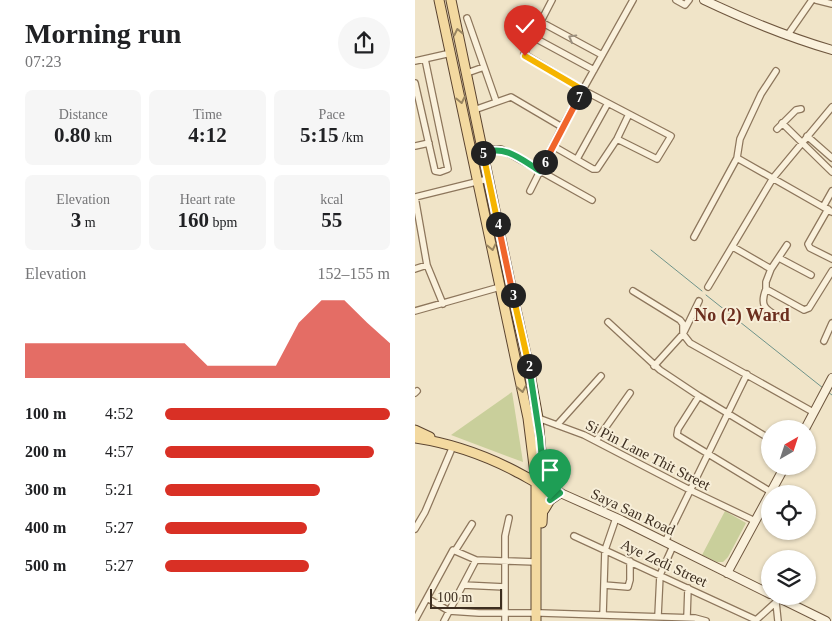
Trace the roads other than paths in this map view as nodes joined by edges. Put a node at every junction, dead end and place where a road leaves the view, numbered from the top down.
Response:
1 (439, 0) edge
2 (451, 0) edge
3 (553, 0) edge
4 (633, 0) edge
5 (676, 0) edge
6 (689, 0) edge
7 (706, 0) edge
8 (812, 0) edge
9 (817, 0) edge
10 (832, 4) edge
11 (453, 10) junction
12 (442, 12) junction
13 (467, 18) dead end
14 (541, 22) junction
15 (787, 36) junction
16 (533, 37) junction
17 (832, 50) edge
18 (451, 53) junction
19 (602, 55) junction
20 (425, 59) junction
21 (415, 61) edge
22 (453, 66) junction
23 (485, 67) junction
24 (466, 68) junction
25 (594, 70) junction
26 (776, 71) dead end
27 (415, 83) edge
28 (583, 90) junction
29 (496, 101) junction
30 (609, 103) junction
31 (801, 109) dead end
32 (831, 110) edge
33 (475, 114) junction
34 (629, 114) junction
35 (465, 120) junction
36 (782, 123) junction
37 (562, 127) junction
38 (777, 129) dead end
39 (807, 136) junction
40 (617, 139) junction
41 (802, 142) junction
42 (429, 143) junction
43 (415, 146) edge
44 (553, 146) junction
45 (483, 153) junction
46 (737, 158) junction
47 (832, 158) edge
48 (577, 159) junction
49 (540, 171) junction
50 (832, 172) edge
51 (773, 178) junction
52 (489, 180) junction
53 (477, 182) junction
54 (530, 191) dead end
55 (832, 191) edge
56 (415, 197) edge
57 (592, 200) dead end
58 (828, 209) edge
59 (498, 224) junction
60 (487, 227) junction
61 (417, 230) edge
62 (694, 237) dead end
63 (787, 245) dead end
64 (733, 248) junction
65 (779, 258) junction
66 (832, 259) edge
67 (427, 264) junction
68 (415, 269) edge
69 (771, 269) junction
70 (507, 270) junction
71 (832, 271) edge
72 (497, 272) junction
73 (811, 275) dead end
74 (500, 287) junction
75 (708, 287) dead end
76 (766, 289) junction
77 (633, 291) dead end
78 (699, 301) dead end
79 (443, 304) junction
80 (415, 311) edge
81 (780, 318) dead end
82 (608, 322) dead end
83 (832, 323) edge
84 (683, 334) junction
85 (824, 341) dead end
86 (655, 366) junction
87 (747, 374) junction
88 (601, 376) dead end
89 (829, 384) edge
90 (630, 392) dead end
91 (699, 396) junction
92 (813, 412) junction
93 (728, 414) junction
94 (538, 415) junction
95 (528, 418) junction
96 (809, 420) edge
97 (557, 425) junction
98 (415, 430) edge
99 (761, 434) edge
100 (415, 438) edge
101 (596, 441) junction
102 (440, 442) junction
103 (453, 446) junction
104 (708, 454) junction
105 (538, 461) junction
106 (515, 471) junction
107 (540, 484) junction
108 (761, 486) edge
109 (690, 490) junction
110 (560, 493) junction
111 (761, 510) edge
112 (539, 515) junction
113 (509, 518) dead end
114 (616, 518) junction
115 (755, 521) junction
116 (472, 524) dead end
117 (415, 529) edge
118 (574, 536) dead end
119 (665, 542) junction
120 (673, 546) junction
121 (454, 550) junction
122 (605, 550) junction
123 (476, 560) junction
124 (505, 561) junction
125 (537, 562) junction
126 (630, 562) junction
127 (727, 573) junction
128 (660, 575) junction
129 (463, 585) junction
130 (604, 585) junction
131 (505, 587) junction
132 (688, 588) junction
133 (761, 590) edge
134 (427, 598) junction
135 (770, 605) edge
136 (777, 605) edge
137 (790, 605) edge
138 (449, 611) junction
139 (505, 612) junction
140 (603, 615) junction
141 (658, 616) junction
142 (538, 617) edge
143 (687, 618) junction
144 (415, 620) edge
145 (444, 621) edge
146 (505, 621) edge
147 (706, 621) edge
148 (755, 621) edge
149 (778, 621) edge
150 (826, 621) edge

1 - 12 main road
2 - 11 main road
3 - 14 street
4 - 19 street
5 - 6 street
7 - 15 main road
8 - 15 street
9 - 10 street
11 - 12 main road
24 -> 11 main road
12 - 18 main road
13 - 23 street
14 - 16 street
19 -> 14 street
15 - 17 main road
16 - 25 street
16 - 28 street
18 - 20 street
18 - 22 main road
19 - 25 street
20 - 21 street
20 - 42 street
22 - 24 main road
22 -> 35 main road
23 - 24 street
23 - 29 street
24 - 33 main road
25 - 28 street
26 - 46 street
27 - 42 street
28 - 30 street
28 - 37 street
29 - 33 street
29 - 37 street
30 - 34 street
30 - 48 street
31 - 36 street
32 - 39 street
33 - 35 main road
33 - 45 main road
34 - 40 street
34 - 40 street
35 - 53 main road
36 - 38 street
36 - 41 street
37 - 44 street
39 - 41 street
39 - 47 street
40 - 48 street
41 - 50 street
41 - 51 street
42 - 43 street
44 - 48 street
44 - 49 street
45 - 49 street
45 - 52 main road
46 - 51 street
46 - 62 street
49 - 54 street
49 - 57 street
51 - 58 street
51 - 64 street
52 - 53 street
52 - 59 main road
53 - 56 street
53 - 60 main road
55 - 58 street
56 - 61 street
58 - 66 street
59 - 60 main road
59 - 70 main road
60 -> 72 main road
61 - 67 street
63 - 65 street
64 - 69 street
64 - 75 street
65 - 69 street
65 - 73 street
67 - 68 street
67 - 79 street
69 - 76 street
70 - 72 main road
70 - 94 main road
71 - 76 street
72 - 74 main road
74 - 79 street
74 -> 95 main road
76 - 81 street
77 - 84 street
78 - 84 street
79 - 80 street
82 - 86 street
83 - 85 street
84 - 86 street
84 - 87 street
86 - 91 street
87 - 92 street
87 - 93 street
88 - 97 street
89 - 92 main road
90 - 101 street
91 - 93 street
91 - 104 street
92 - 96 main road
93 - 99 street
93 - 104 street
94 - 95 street, Si Pin Lane Thit Street
94 - 97 street, Si Pin Lane Thit Street
94 - 105 main road
95 - 105 main road
97 - 101 street, Si Pin Lane Thit Street
98 - 102 main road
100 - 102 main road, Saya San Road
101 - 109 street, Si Pin Lane Thit Street
102 - 103 main road, Saya San Road
103 - 106 main road, Saya San Road
103 - 117 street
104 - 108 street
104 - 109 street
105 - 106 main road
105 - 107 main road
105 - 110 main road
106 - 107 main road, Saya San Road
106 - 112 main road
107 - 110 main road, Saya San Road
107 - 112 main road
109 - 115 street, Si Pin Lane Thit Street
109 - 119 street
110 - 112 main road
110 - 114 main road, Saya San Road
111 - 115 main road
112 - 125 main road
112 - 142 main road
113 - 124 street
114 - 119 main road, Saya San Road
114 - 122 street
115 - 127 main road
116 - 121 street
118 - 122 street, Aye Zedi Street
119 - 120 main road, Saya San Road
120 - 127 main road, Saya San Road
120 - 128 street
121 - 123 street
121 - 134 street
122 - 126 street, Aye Zedi Street
122 - 130 street
123 - 124 street
123 - 129 street
124 - 125 street
124 - 131 street
125 - 142 main road
126 - 128 street, Aye Zedi Street
126 - 130 street
127 - 133 main road, Saya San Road
128 - 132 street, Aye Zedi Street
128 - 141 street
129 - 131 street
129 - 138 street
130 - 140 street
131 - 139 street
132 - 143 street
132 - 148 street, Aye Zedi Street
134 - 138 street
134 - 144 street
135 - 148 street
136 - 149 street
137 - 150 main road
138 - 139 street
138 - 145 street
139 - 142 street
139 - 146 street
140 - 141 street
140 - 142 street
141 - 143 street
143 - 147 street

